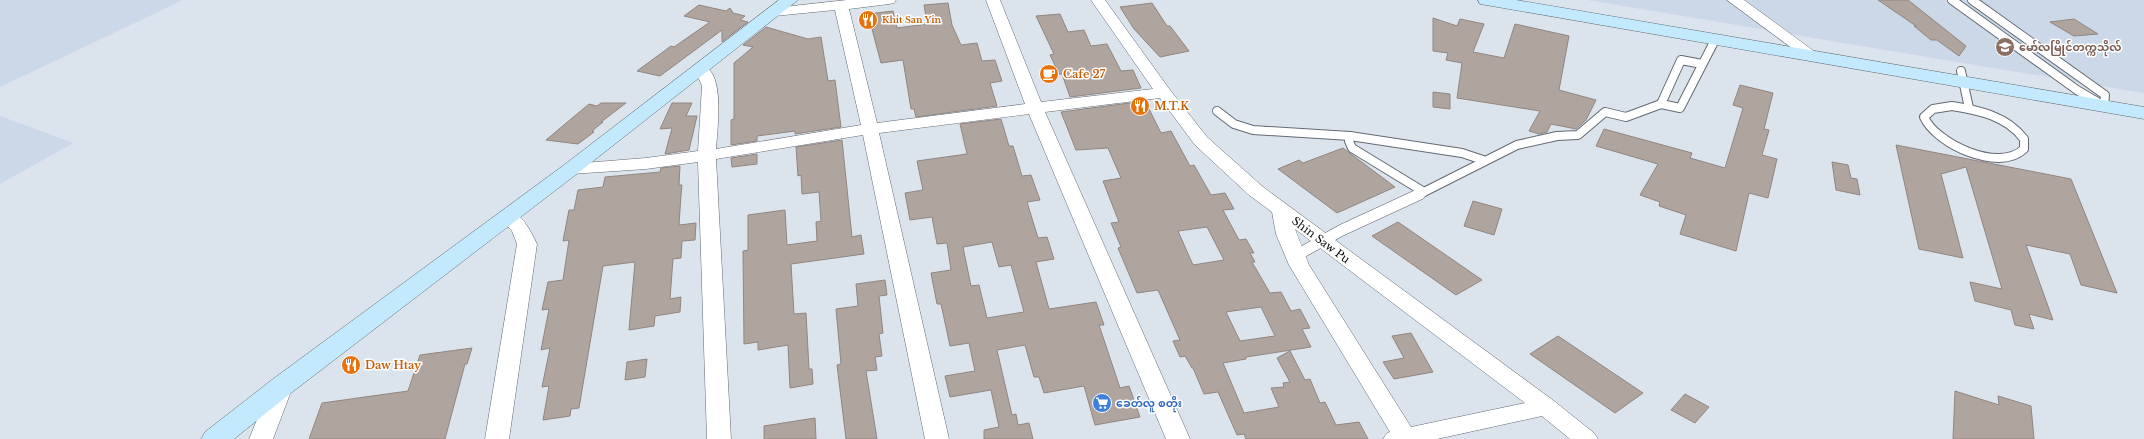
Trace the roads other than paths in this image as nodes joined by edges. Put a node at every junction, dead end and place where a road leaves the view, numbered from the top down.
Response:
1 (889, 0) edge
2 (993, 0) edge
3 (1098, 0) edge
4 (1486, 0) edge
5 (1546, 0) edge
6 (1734, 0) edge
7 (1952, 0) edge
8 (1972, 0) edge
9 (1511, 2) edge
10 (782, 6) edge
11 (841, 6) junction
12 (1715, 40) junction
13 (1795, 42) junction
14 (1814, 57) junction
15 (1702, 64) junction
16 (699, 69) junction
17 (1962, 76) junction
18 (2077, 90) junction
19 (1164, 93) junction
20 (2104, 101) junction
21 (2144, 102) edge
22 (1661, 104) junction
23 (1035, 108) junction
24 (1969, 108) junction
25 (1217, 111) dead end
26 (2144, 113) edge
27 (870, 129) junction
28 (1350, 136) junction
29 (707, 155) junction
30 (1483, 160) junction
31 (571, 169) junction
32 (1424, 192) junction
33 (1281, 210) junction
34 (507, 216) junction
35 (1321, 240) junction
36 (1295, 256) junction
37 (282, 386) junction
38 (1546, 407) junction
39 (1402, 438) edge
40 (215, 439) edge
41 (261, 439) edge
42 (497, 439) edge
43 (719, 439) edge
44 (937, 439) edge
45 (1178, 439) edge
46 (1586, 439) edge

1 - 11 street
2 - 23 street
3 - 19 street, Shin Saw Pu
4 - 9 main road
5 - 13 main road
6 - 13 street
7 - 18 lane
8 - 20 lane
9 - 12 main road
10 - 11 street
10 - 16 main road
11 - 27 street
12 - 14 main road
12 - 15 lane
13 - 14 street
13 - 17 main road
14 - 17 main road
15 - 22 lane
15 - 22 lane
16 - 29 street
16 - 31 main road
17 - 18 main road
17 - 20 main road
17 - 24 lane
18 - 20 main road
19 - 23 street
19 - 33 street, Shin Saw Pu
20 - 21 main road
20 - 26 main road
22 - 30 lane
23 - 27 street
23 - 45 street
24 - 24 lane
25 - 28 lane
27 - 29 street
27 - 44 street
28 - 30 lane
28 - 32 lane
29 - 31 street
29 - 43 street
30 - 32 lane
31 - 34 main road
32 - 35 lane
33 - 35 street, Shin Saw Pu
33 - 36 street
34 - 37 main road
34 - 42 street
35 - 36 lane
35 - 38 street, Shin Saw Pu
36 - 39 street
37 - 40 main road
37 - 41 street
38 - 39 street
38 - 46 street, Shin Saw Pu

